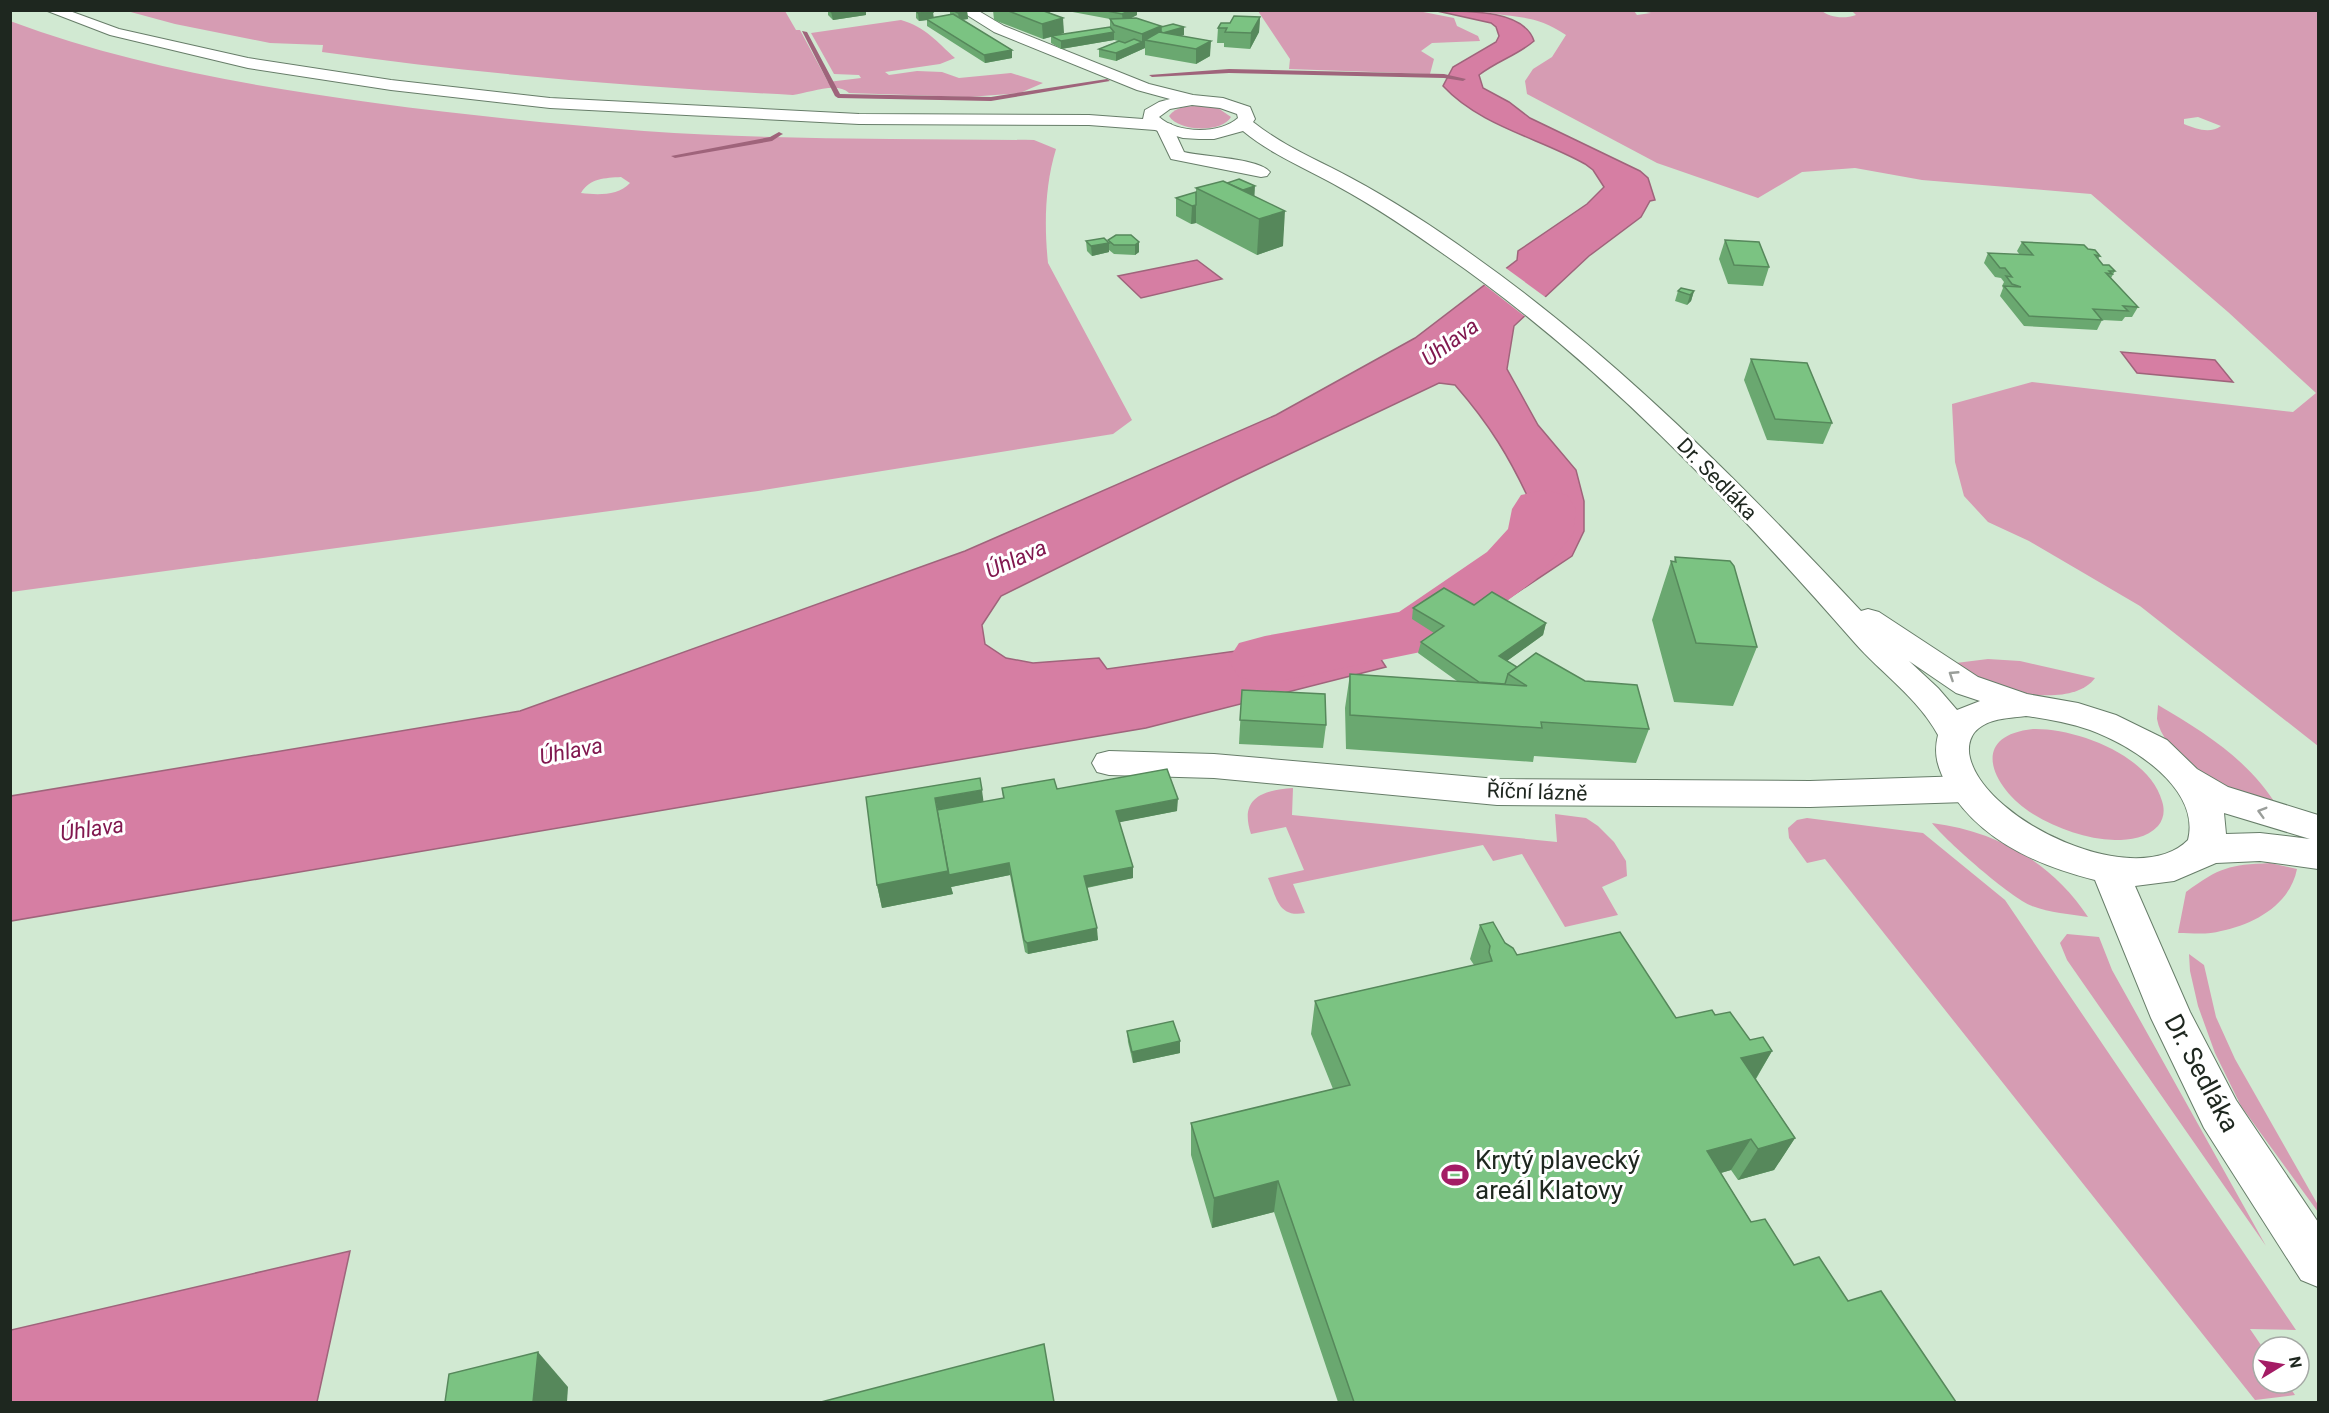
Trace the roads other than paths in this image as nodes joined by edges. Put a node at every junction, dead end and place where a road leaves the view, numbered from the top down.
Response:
1 (52, 10) edge
2 (966, 10) edge
3 (1143, 87) junction
4 (1192, 100) junction
5 (1160, 117) junction
6 (1244, 123) junction
7 (1221, 132) junction
8 (1196, 134) junction
9 (1263, 139) junction
10 (1174, 150) junction
11 (1261, 172) dead end
12 (1823, 588) junction
13 (2026, 705) junction
14 (1954, 734) junction
15 (1109, 763) dead end
16 (2187, 778) junction
17 (1966, 789) junction
18 (2319, 828) edge
19 (2201, 851) junction
20 (2319, 855) edge
21 (2109, 869) junction
22 (2319, 1263) edge

1 - 5 main road
2 - 3 main road
3 - 4 main road
3 - 5 main road
4 - 5 main road
4 - 6 main road
5 - 8 main road
5 - 10 main road
6 - 7 main road
6 - 9 main road
7 - 8 main road
7 - 9 main road
8 - 10 main road
9 - 12 main road, Dr. Sedláka
10 - 11 main road
13 -> 12 main road, Dr. Sedláka
12 - 14 main road, Dr. Sedláka
13 - 14 main road, Dr. Sedláka
13 - 16 main road, Dr. Sedláka
14 - 17 main road
15 - 17 main road, Říční lázně
18 -> 16 main road
16 - 19 main road, Dr. Sedláka
17 - 21 main road
19 - 20 main road
19 - 21 main road
21 - 22 main road, Dr. Sedláka

